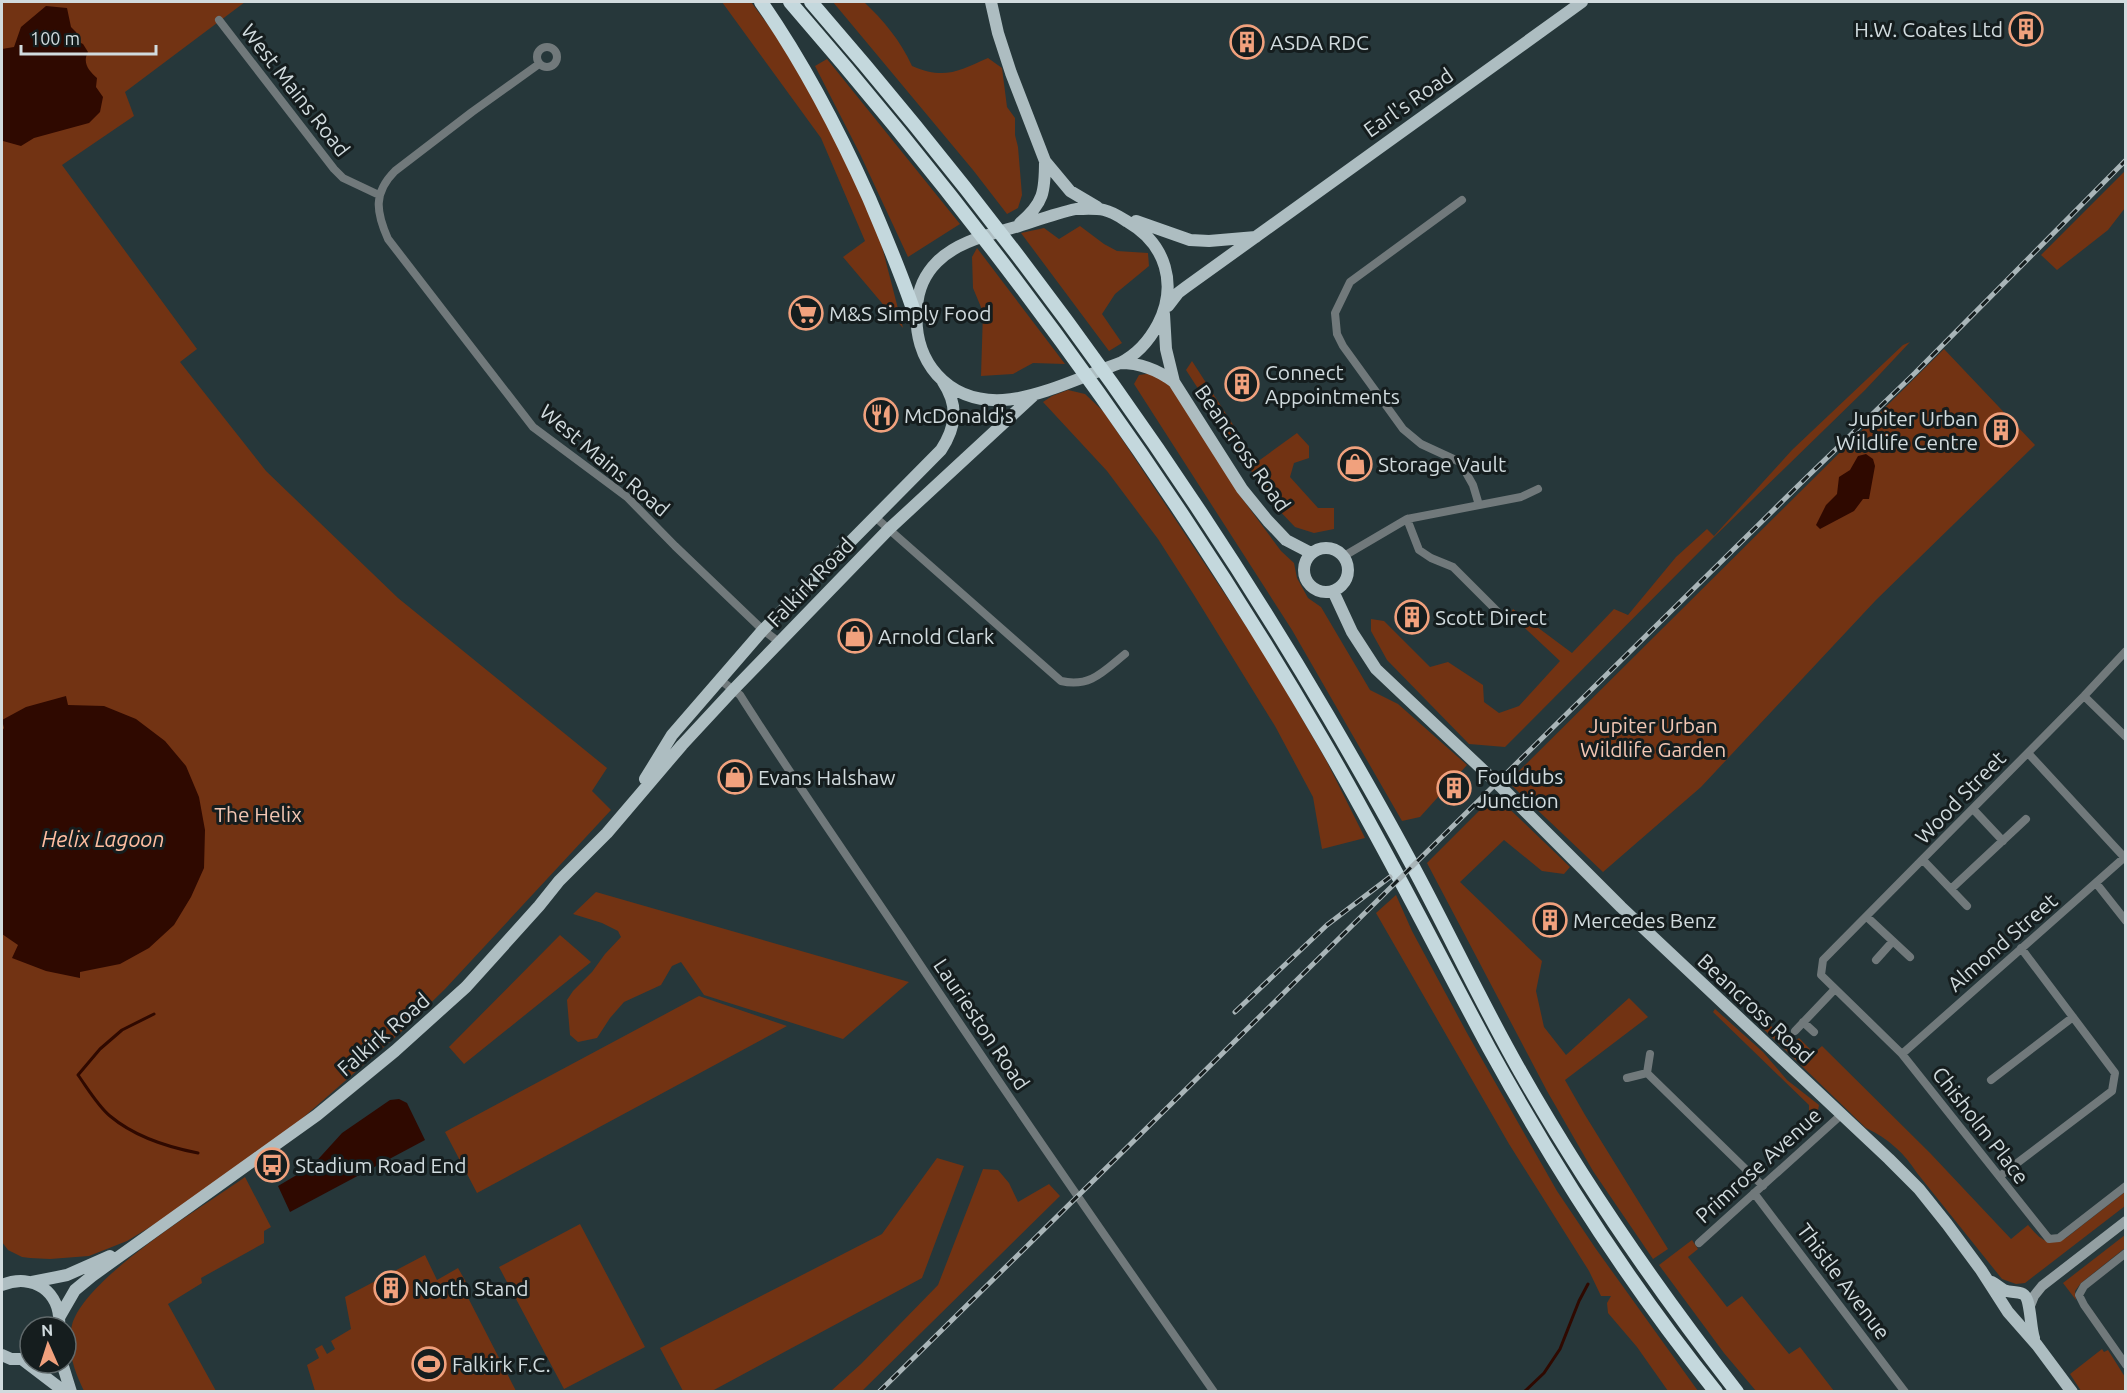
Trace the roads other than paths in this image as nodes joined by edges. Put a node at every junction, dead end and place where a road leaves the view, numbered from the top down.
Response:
1 (761, 2) edge
2 (790, 2) edge
3 (811, 2) edge
4 (991, 2) edge
5 (1582, 2) edge
6 (219, 20) dead end
7 (539, 64) dead end
8 (1045, 161) junction
9 (379, 195) junction
10 (1462, 200) dead end
11 (1109, 212) junction
12 (1016, 227) junction
13 (1259, 236) junction
14 (1164, 312) junction
15 (916, 318) junction
16 (1120, 363) junction
17 (942, 380) junction
18 (1174, 382) junction
19 (1035, 394) junction
20 (1538, 489) dead end
21 (1479, 505) junction
22 (875, 517) junction
23 (1407, 519) junction
24 (889, 529) junction
25 (1311, 554) junction
26 (1344, 556) junction
27 (1333, 591) junction
28 (1499, 613) dead end
29 (763, 630) junction
30 (779, 642) junction
31 (2126, 651) edge
32 (1125, 654) dead end
33 (719, 679) junction
34 (734, 689) junction
35 (2084, 696) junction
36 (2125, 735) edge
37 (2028, 753) junction
38 (1973, 809) junction
39 (626, 810) junction
40 (2026, 819) dead end
41 (2003, 841) junction
42 (2125, 856) edge
43 (1923, 860) junction
44 (2096, 883) junction
45 (1951, 889) junction
46 (1967, 906) dead end
47 (1867, 917) junction
48 (2126, 921) edge
49 (1893, 941) junction
50 (2021, 948) junction
51 (1910, 957) dead end
52 (1876, 960) dead end
53 (1820, 967) joint
54 (1835, 989) junction
55 (2073, 1017) junction
56 (1803, 1022) junction
57 (1795, 1031) dead end
58 (1814, 1032) dead end
59 (1650, 1054) dead end
60 (1902, 1054) junction
61 (1647, 1073) junction
62 (1627, 1078) dead end
63 (1991, 1080) dead end
64 (1841, 1115) junction
65 (2000, 1176) junction
66 (1762, 1186) junction
67 (2126, 1186) edge
68 (1754, 1193) junction
69 (2126, 1221) edge
70 (1699, 1243) dead end
71 (130, 1248) junction
72 (2126, 1253) edge
73 (1981, 1270) junction
74 (2, 1275) edge
75 (15, 1280) junction
76 (32, 1282) junction
77 (2, 1285) edge
78 (2042, 1286) junction
79 (2018, 1293) junction
80 (2029, 1308) junction
81 (2009, 1311) junction
82 (58, 1315) edge
83 (62, 1315) edge
84 (2037, 1345) junction
85 (2, 1355) edge
86 (18, 1359) edge
87 (2126, 1365) edge
88 (47, 1375) edge
89 (66, 1375) edge
90 (65, 1392) edge
91 (71, 1392) edge
92 (1214, 1392) edge
93 (1716, 1392) edge
94 (1737, 1392) edge
95 (1905, 1392) edge
96 (2072, 1392) edge

1 - 15 highway
2 - 93 highway
3 - 94 highway
4 - 8 main road
5 - 13 main road, Earl's Road
6 - 9 street, West Mains Road
7 - 9 street
8 - 11 main road
8 - 12 main road
9 - 29 street, West Mains Road
10 - 21 street
11 - 12 main road
11 - 13 main road, Earl's Road
11 - 14 main road, Beancross Road
12 - 15 main road
13 - 14 main road, Earl's Road
14 - 16 main road, Earl's Road
14 - 18 main road, Beancross Road
15 - 17 main road
16 - 18 main road, Beancross Road
16 - 19 main road
17 - 19 main road
17 - 22 main road, Falkirk Road
18 - 25 main road, Beancross Road
19 - 24 main road, Falkirk Road
20 - 21 street
21 - 23 street
22 - 24 street
22 - 29 main road, Falkirk Road
23 - 26 street
23 - 28 street
24 - 30 main road, Falkirk Road
24 - 32 street
25 - 26 main road
25 - 27 main road
26 - 27 main road
27 - 64 main road, Beancross Road
29 - 30 street, West Mains Road
29 - 33 main road, Falkirk Road
30 - 34 main road, Falkirk Road
31 - 35 street, Wood Street
33 - 34 street, Laurieston Road
33 - 39 main road, Falkirk Road
34 - 39 main road, Falkirk Road
34 - 92 street, Laurieston Road
35 - 36 street
35 - 37 street, Wood Street
37 - 38 street, Wood Street
37 - 42 street
38 - 41 street
38 - 43 street, Wood Street
39 - 71 main road, Falkirk Road
40 - 41 street
41 - 45 street
42 - 44 street, Almond Street
43 - 45 street
43 - 47 street, Wood Street
44 - 48 street
44 - 50 street, Almond Street
45 - 46 street
47 - 49 street
47 - 53 street, Wood Street
49 - 51 street
49 - 52 street
50 - 55 street
50 - 60 street, Almond Street
53 - 54 street, Chisholm Place
54 - 56 street
54 - 60 street, Chisholm Place
55 - 63 street
55 - 65 street
56 - 57 street
56 - 58 street
59 - 61 street
60 - 65 street, Chisholm Place
61 - 62 street
61 - 66 street
64 - 66 street, Primrose Avenue
64 - 73 main road, Beancross Road
65 - 67 street, Chisholm Place
66 - 68 street, Primrose Avenue
68 - 70 street, Primrose Avenue
68 - 95 street, Thistle Avenue
69 - 78 main road
71 - 76 main road, Falkirk Road
71 - 83 main road, Falkirk Road
72 - 87 street
73 - 79 main road, Beancross Road
73 - 81 main road, Beancross Road
74 - 75 main road
75 - 76 main road, Falkirk Road
75 - 77 main road
76 - 82 main road
78 - 79 main road
78 - 80 main road
79 - 80 main road
79 - 81 main road
80 - 81 main road
80 - 84 main road, Beancross Road
81 - 84 main road, Beancross Road
84 - 96 main road, Beancross Road
85 - 86 main road
88 - 90 main road
89 - 91 main road

